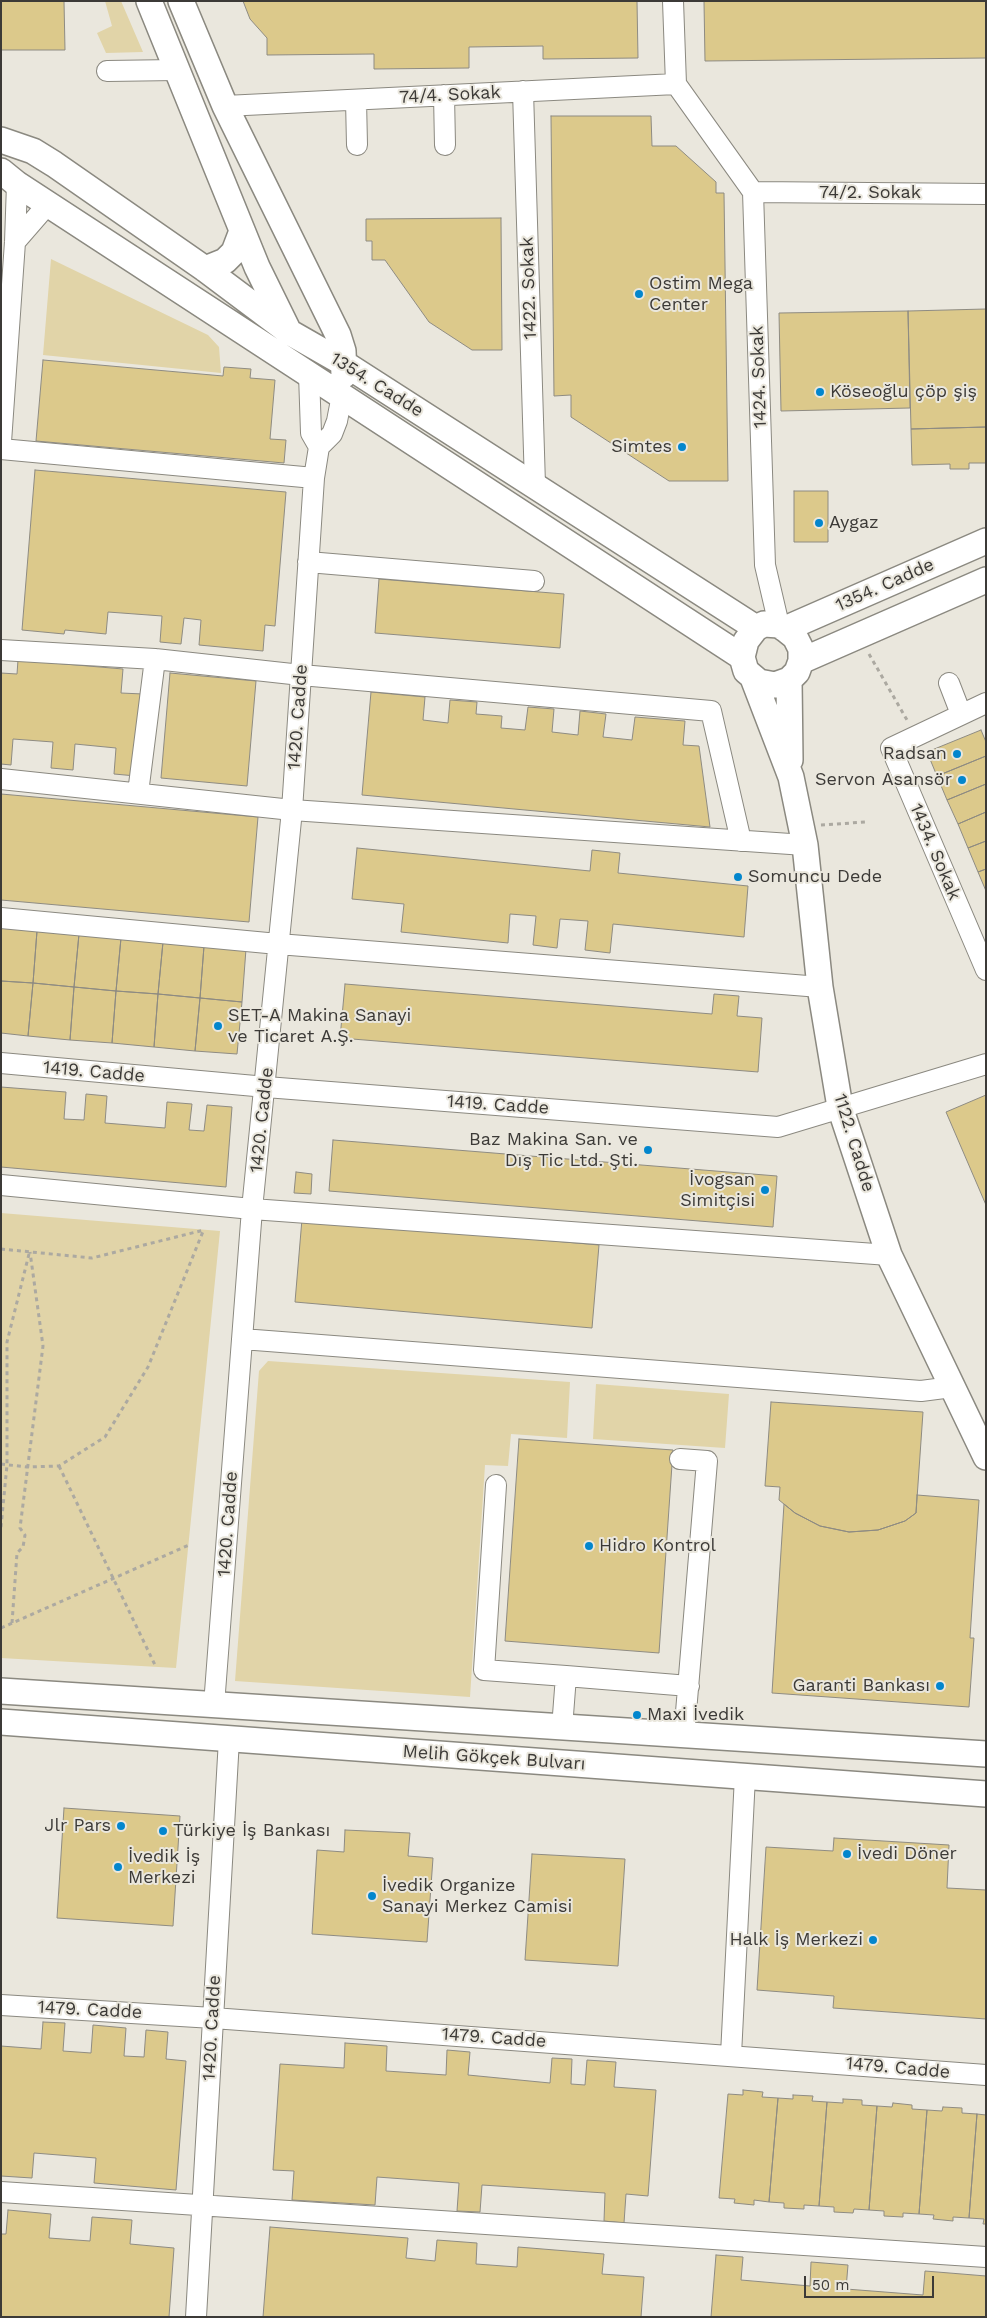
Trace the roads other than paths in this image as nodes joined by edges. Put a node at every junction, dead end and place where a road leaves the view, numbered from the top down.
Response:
1 (149, 1) edge
2 (181, 1) edge
3 (673, 1) edge
4 (176, 70) junction
5 (107, 71) dead end
6 (676, 84) junction
7 (523, 91) junction
8 (444, 95) junction
9 (356, 100) junction
10 (224, 106) junction
11 (1, 140) edge
12 (357, 145) dead end
13 (445, 145) dead end
14 (33, 151) junction
15 (64, 172) junction
16 (9, 178) edge
17 (753, 192) junction
18 (986, 194) edge
19 (48, 204) junction
20 (242, 231) junction
21 (16, 242) junction
22 (205, 269) junction
23 (289, 332) junction
24 (344, 364) junction
25 (4, 373) edge
26 (309, 374) junction
27 (342, 395) junction
28 (1, 442) edge
29 (319, 446) junction
30 (1, 449) edge
31 (314, 478) junction
32 (535, 485) junction
33 (986, 541) edge
34 (308, 562) junction
35 (986, 580) edge
36 (534, 581) dead end
37 (771, 627) junction
38 (1, 650) edge
39 (155, 659) junction
40 (747, 668) junction
41 (795, 670) junction
42 (301, 675) junction
43 (949, 682) dead end
44 (986, 703) edge
45 (961, 714) junction
46 (791, 778) junction
47 (1, 779) edge
48 (138, 793) junction
49 (292, 810) junction
50 (803, 836) junction
51 (741, 841) junction
52 (1, 918) edge
53 (278, 944) junction
54 (986, 970) edge
55 (820, 987) junction
56 (1, 1063) edge
57 (986, 1064) edge
58 (266, 1087) junction
59 (840, 1107) junction
60 (1, 1185) edge
61 (252, 1209) junction
62 (890, 1255) junction
63 (242, 1339) junction
64 (952, 1387) junction
65 (986, 1457) edge
66 (680, 1459) dead end
67 (496, 1485) dead end
68 (566, 1676) junction
69 (688, 1686) junction
70 (1, 1691) edge
71 (214, 1705) junction
72 (1, 1722) edge
73 (562, 1728) junction
74 (684, 1736) junction
75 (228, 1739) junction
76 (986, 1754) edge
77 (745, 1776) junction
78 (986, 1794) edge
79 (1, 2005) edge
80 (212, 2018) junction
81 (731, 2055) junction
82 (986, 2075) edge
83 (1, 2192) edge
84 (202, 2205) junction
85 (986, 2257) edge
86 (196, 2317) edge

1 - 4 main road
2 - 10 main road
3 - 6 street
4 - 5 street
4 - 20 main road
6 - 7 street, 74/4. Sokak
6 - 17 street
7 - 8 street, 74/4. Sokak
7 - 32 street, 1422. Sokak
8 - 9 street, 74/4. Sokak
8 - 13 street
9 - 10 street, 74/4. Sokak
9 - 12 street
10 - 24 main road
11 - 14 main road, 1354. Cadde
14 - 15 main road, 1354. Cadde
14 - 16 main road
15 - 19 main road
15 - 22 main road, 1354. Cadde
16 - 19 main road, 1354. Cadde
16 - 21 street
17 - 18 street, 74/2. Sokak
17 - 37 street, 1424. Sokak
19 - 21 street
19 - 26 main road, 1354. Cadde
20 - 22 main road
20 - 23 main road
21 - 25 street
22 - 23 main road, 1354. Cadde
23 - 24 main road, 1354. Cadde
23 - 26 main road
24 - 27 main road
24 - 32 main road, 1354. Cadde
25 - 28 street
26 - 27 main road, 1354. Cadde
26 - 29 street, 1420. Cadde
27 - 29 street
27 - 40 main road, 1354. Cadde
29 - 31 street, 1420. Cadde
30 - 31 street
31 - 34 street, 1420. Cadde
32 - 37 main road, 1354. Cadde
33 - 37 main road, 1354. Cadde
34 - 36 street
34 - 42 street, 1420. Cadde
35 - 41 main road, 1354. Cadde
37 - 40 main road
37 - 41 main road, 1354. Cadde
38 - 39 street
39 - 42 street
39 - 48 street
40 - 41 main road, 1354. Cadde
40 - 46 main road
41 - 46 main road
42 - 49 street, 1420. Cadde
42 - 51 street
43 - 45 street
44 - 45 street, 1434. Sokak
45 - 54 street, 1434. Sokak
46 - 50 main road, 1122. Cadde
47 - 48 street
48 - 49 street
49 - 51 street
49 - 53 street, 1420. Cadde
50 - 51 street
50 - 55 main road, 1122. Cadde
52 - 53 street
53 - 55 street
53 - 58 street, 1420. Cadde
55 - 59 main road, 1122. Cadde
56 - 58 street, 1419. Cadde
57 - 59 street, 1419. Cadde
58 - 59 street, 1419. Cadde
58 - 61 street, 1420. Cadde
59 - 62 main road, 1122. Cadde
60 - 61 street
61 - 62 street
61 - 63 street, 1420. Cadde
62 - 64 main road, 1122. Cadde
63 - 64 street
63 - 71 street, 1420. Cadde
64 - 65 main road, 1122. Cadde
66 - 69 street
67 - 68 street
68 - 69 street
68 - 73 street
69 - 74 street
70 - 71 main road, Melih Gökçek Bulvarı
71 - 73 main road, Melih Gökçek Bulvarı
72 - 75 main road, Melih Gökçek Bulvarı
73 - 74 main road, Melih Gökçek Bulvarı
74 - 76 main road, Melih Gökçek Bulvarı
75 - 77 main road, Melih Gökçek Bulvarı
75 - 80 street, 1420. Cadde
77 - 78 main road, Melih Gökçek Bulvarı
77 - 81 street
79 - 80 street, 1479. Cadde
80 - 81 street, 1479. Cadde
80 - 84 street, 1420. Cadde
81 - 82 street, 1479. Cadde
83 - 84 street
84 - 85 street
84 - 86 street, 1420. Cadde

